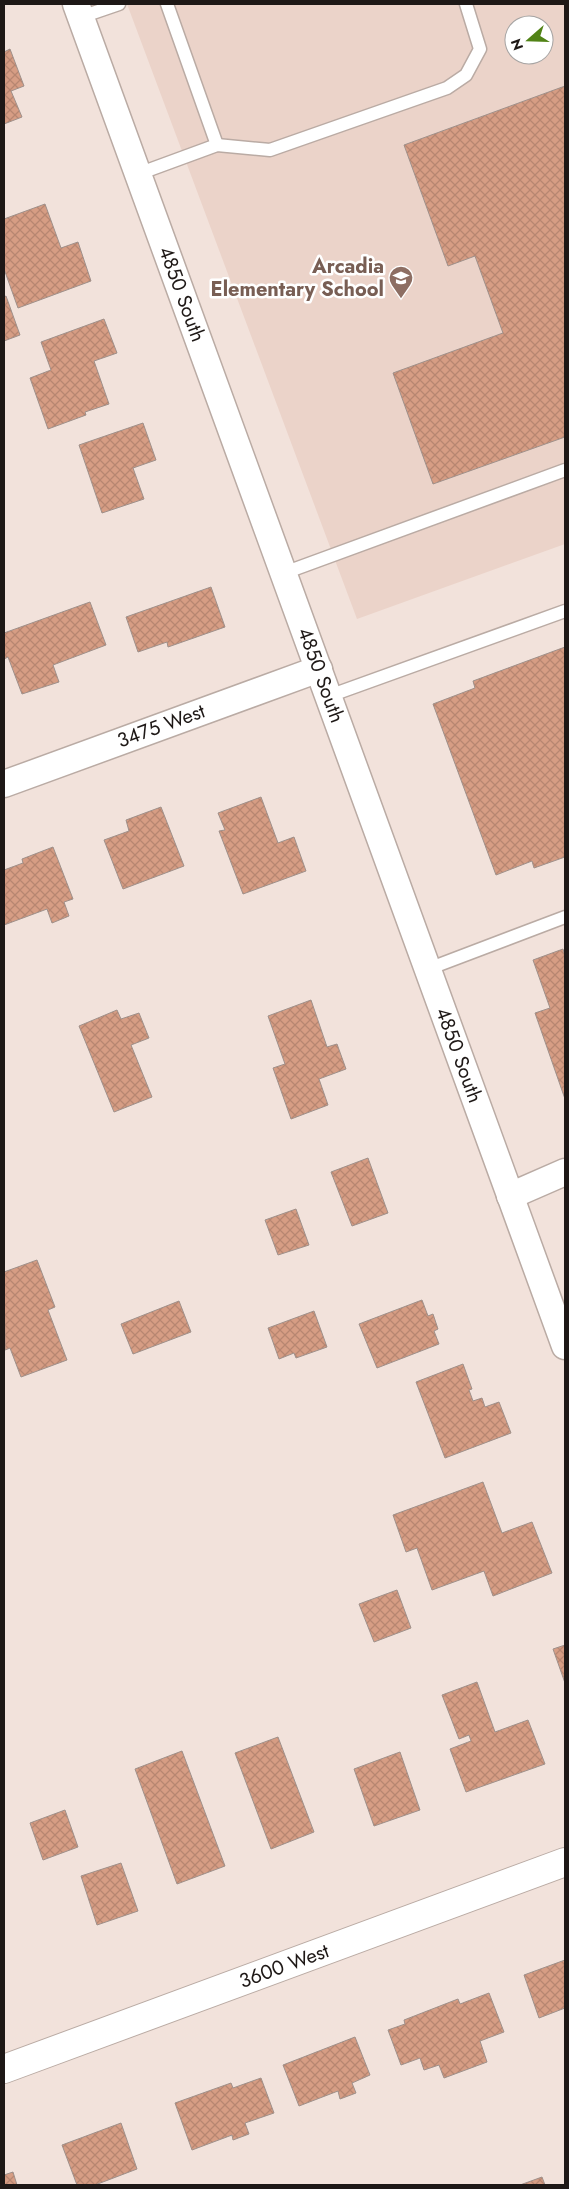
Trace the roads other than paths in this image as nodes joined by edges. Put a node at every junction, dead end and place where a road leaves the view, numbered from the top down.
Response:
1 (119, 4) edge
2 (166, 4) edge
3 (466, 4) edge
4 (78, 10) edge
5 (217, 145) junction
6 (138, 174) junction
7 (565, 470) edge
8 (284, 573) junction
9 (565, 611) edge
10 (319, 669) junction
11 (329, 696) junction
12 (4, 784) edge
13 (565, 917) edge
14 (428, 969) junction
15 (565, 1172) edge
16 (510, 1196) junction
17 (565, 1346) edge
18 (565, 1862) edge
19 (4, 2069) edge

1 - 4 lane
2 - 5 lane
3 - 5 lane
4 - 6 street, 4850 South
5 - 6 lane
6 - 8 street, 4850 South
7 - 8 lane
8 - 10 street, 4850 South
9 - 11 lane
10 - 11 street, 4850 South
10 - 12 street, 3475 West
11 - 14 street, 4850 South
13 - 14 lane
14 - 16 street, 4850 South
15 - 16 street
16 - 17 street, 4850 South
18 - 19 street, 3600 West

